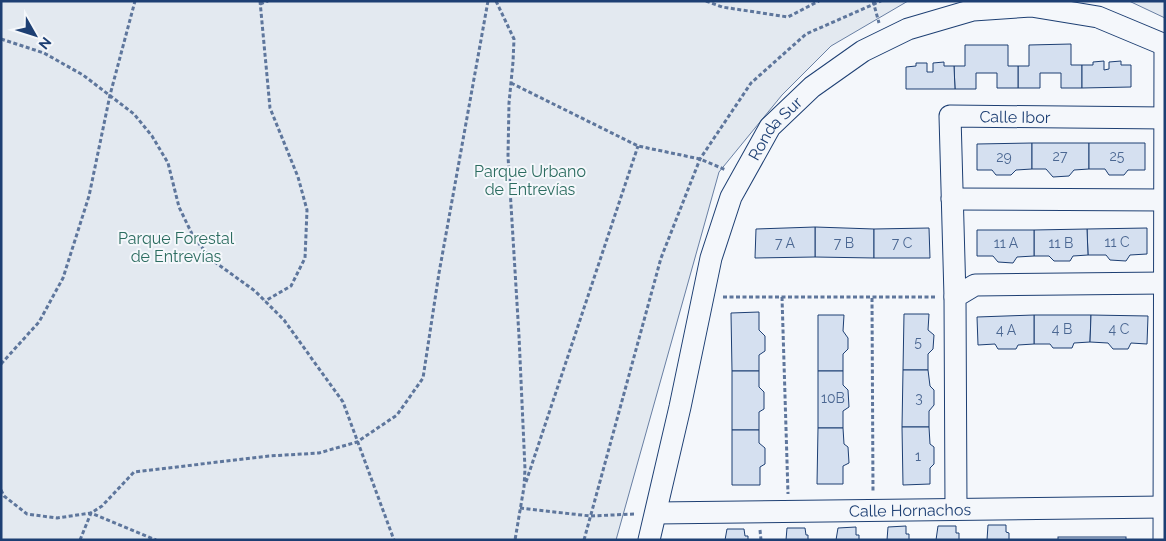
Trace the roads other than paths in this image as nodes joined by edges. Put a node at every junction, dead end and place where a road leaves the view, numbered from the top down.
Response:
1 (1165, 45) edge
2 (1164, 118) edge
3 (952, 199) junction
4 (1164, 200) edge
5 (1164, 283) edge
6 (955, 297) junction
7 (1164, 506) edge
8 (956, 509) junction
9 (656, 513) junction
10 (649, 540) edge
11 (1164, 540) edge

1 - 2 street
1 - 9 street, Ronda Sur
2 - 3 street, Calle Ibor
2 - 4 street
3 - 4 street
3 - 6 street, Calle Ibor
4 - 5 street
5 - 6 street
5 - 7 street
6 - 8 street, Calle Ibor
7 - 8 street, Calle Hornachos
7 - 11 street
8 - 9 street, Calle Hornachos
9 - 10 street, Ronda Sur

